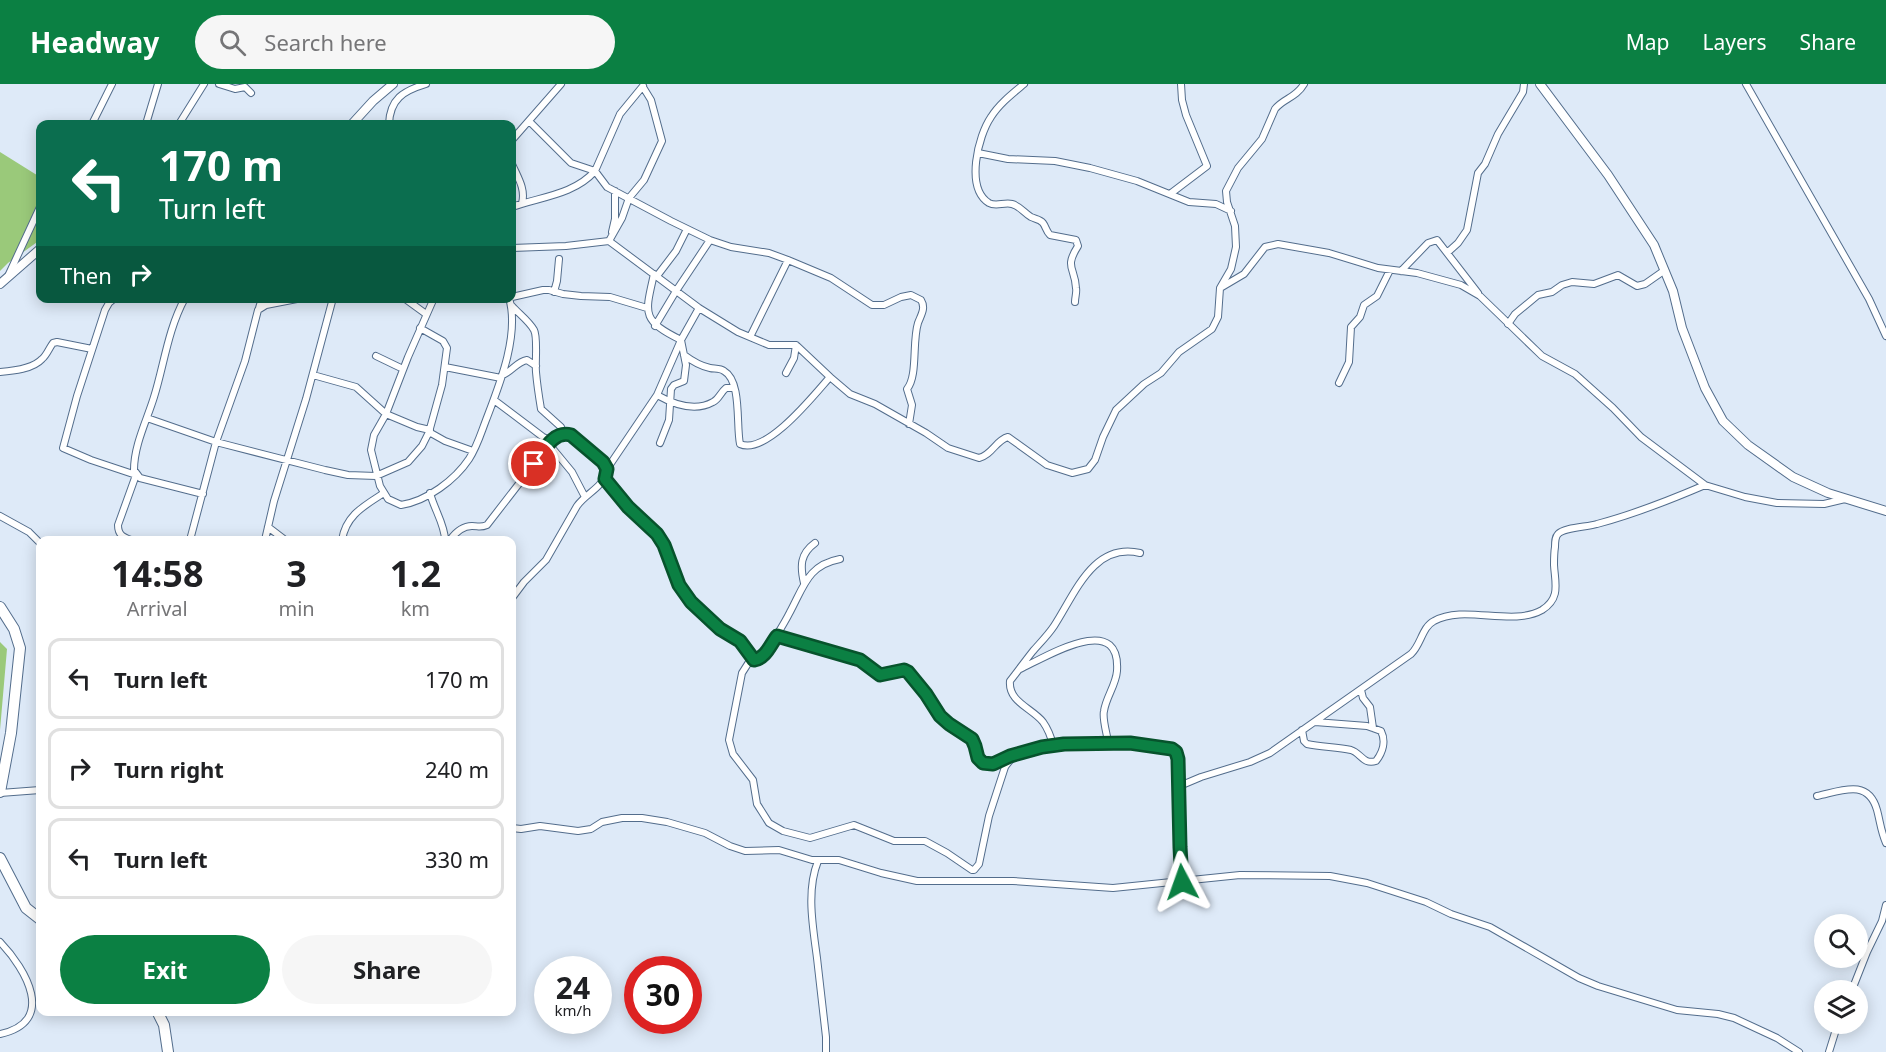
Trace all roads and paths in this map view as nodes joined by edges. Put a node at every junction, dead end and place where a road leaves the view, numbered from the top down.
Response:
1 (112, 84) edge
2 (158, 84) edge
3 (204, 84) edge
4 (219, 84) edge
5 (426, 84) edge
6 (561, 84) edge
7 (1024, 84) edge
8 (1181, 84) edge
9 (1304, 84) edge
10 (1524, 84) edge
11 (1540, 84) edge
12 (1746, 84) edge
13 (389, 85) edge
14 (644, 85) edge
15 (251, 93) dead end
16 (94, 120) edge
17 (147, 120) edge
18 (182, 120) edge
19 (356, 120) edge
20 (389, 120) edge
21 (529, 121) junction
22 (516, 136) edge
23 (978, 153) junction
24 (595, 171) junction
25 (516, 174) edge
26 (615, 191) junction
27 (1170, 194) junction
28 (629, 198) junction
29 (522, 203) junction
30 (516, 205) edge
31 (1231, 212) junction
32 (36, 214) edge
33 (687, 229) junction
34 (610, 240) junction
35 (710, 240) junction
36 (516, 248) edge
37 (36, 252) edge
38 (1448, 252) junction
39 (559, 259) dead end
40 (788, 260) junction
41 (1390, 270) junction
42 (1665, 270) junction
43 (1401, 271) junction
44 (656, 275) junction
45 (8, 276) junction
46 (0, 284) edge
47 (1220, 288) junction
48 (676, 291) junction
49 (554, 292) junction
50 (1480, 296) junction
51 (516, 298) edge
52 (1075, 302) dead end
53 (110, 303) edge
54 (183, 303) edge
55 (260, 303) edge
56 (276, 303) edge
57 (332, 303) edge
58 (411, 303) edge
59 (432, 303) edge
60 (511, 303) edge
61 (513, 303) edge
62 (259, 308) junction
63 (647, 308) junction
64 (699, 308) junction
65 (426, 314) junction
66 (1508, 324) junction
67 (655, 326) junction
68 (420, 328) junction
69 (1886, 336) edge
70 (750, 337) junction
71 (681, 340) junction
72 (796, 345) junction
73 (92, 349) junction
74 (684, 355) junction
75 (375, 356) dead end
76 (536, 366) junction
77 (445, 367) junction
78 (403, 369) junction
79 (0, 372) edge
80 (786, 373) dead end
81 (313, 375) junction
82 (501, 376) junction
83 (830, 377) junction
84 (1339, 383) dead end
85 (734, 388) junction
86 (657, 395) junction
87 (494, 400) junction
88 (669, 401) junction
89 (386, 414) junction
90 (147, 418) junction
91 (909, 424) junction
92 (429, 431) junction
93 (560, 435) junction
94 (216, 442) junction
95 (549, 442) junction
96 (660, 443) dead end
97 (473, 451) junction
98 (286, 459) junction
99 (607, 469) junction
100 (136, 475) junction
101 (376, 476) junction
102 (605, 479) junction
103 (1705, 485) junction
104 (384, 493) junction
105 (430, 493) junction
106 (202, 495) junction
107 (585, 497) junction
108 (1845, 499) junction
109 (1886, 511) edge
110 (0, 516) edge
111 (268, 527) junction
112 (122, 536) edge
113 (191, 536) edge
114 (266, 536) edge
115 (280, 536) edge
116 (343, 536) edge
117 (445, 536) edge
118 (454, 536) edge
119 (36, 539) edge
120 (815, 543) dead end
121 (1140, 553) dead end
122 (840, 559) dead end
123 (804, 583) junction
124 (516, 593) edge
125 (0, 607) edge
126 (777, 636) junction
127 (754, 660) junction
128 (1020, 669) junction
129 (1361, 690) junction
130 (1314, 722) junction
131 (1373, 728) junction
132 (1302, 730) junction
133 (1107, 742) junction
134 (1053, 745) junction
135 (1016, 756) junction
136 (1180, 789) junction
137 (36, 790) edge
138 (0, 792) edge
139 (1817, 796) dead end
140 (516, 828) edge
141 (1886, 843) edge
142 (0, 858) edge
143 (818, 861) junction
144 (1182, 882) junction
145 (1886, 905) edge
146 (36, 917) edge
147 (0, 942) edge
148 (1856, 980) edge
149 (160, 1016) edge
150 (0, 1034) edge
151 (1835, 1034) edge
152 (168, 1052) edge
153 (826, 1052) edge
154 (1799, 1052) edge
155 (1829, 1052) edge

1 - 16 street
2 - 17 street
3 - 18 street
4 - 15 street
5 - 20 street
6 - 21 street
7 - 23 street
8 - 27 street
9 - 31 street
10 - 38 street
11 - 42 main road
12 - 69 street
13 - 19 main road
14 - 24 street
14 - 28 street
21 - 22 street
21 - 24 street
23 - 27 street
23 - 52 street
24 - 26 street
24 - 29 street
25 - 29 street
26 - 28 street
26 - 34 street
27 - 31 street
28 - 33 street
28 - 34 street
29 - 30 street
31 - 47 street
32 - 45 street
33 - 35 street
33 - 44 street
34 - 36 street
34 - 44 street
35 - 40 street
35 - 48 street
37 - 45 main road
38 - 43 street
38 - 50 street
39 - 49 street
40 - 70 street
40 - 91 street
41 - 43 street
41 - 47 street
41 - 84 street
42 - 66 street
42 - 108 main road
43 - 50 street
44 - 48 street
44 - 63 street
45 - 46 main road
47 - 91 street
48 - 64 street
48 - 67 street
49 - 51 street
49 - 63 street
50 - 66 street
53 - 73 street
54 - 90 street
55 - 62 street
56 - 62 street
57 - 81 street
58 - 65 street
59 - 65 street
60 - 82 street
61 - 76 street
62 - 94 street
63 - 67 street
64 - 70 street
64 - 71 street
65 - 68 street
66 - 103 street
67 - 71 street
68 - 77 street
68 - 78 street
70 - 72 street
71 - 74 street
71 - 86 street
72 - 80 street
72 - 83 street
73 - 79 street
73 - 100 street
74 - 85 street
74 - 88 street
75 - 78 street
76 - 82 street
76 - 93 street
77 - 82 street
77 - 92 street
78 - 89 street
81 - 89 street
81 - 98 street
82 - 87 street
83 - 85 street
83 - 91 street
85 - 88 street
86 - 88 street
86 - 99 street
87 - 95 street
87 - 97 street
88 - 96 street
89 - 92 street
89 - 101 street
90 - 94 street
90 - 100 street
92 - 97 street
92 - 101 street
93 - 95 street
93 - 99 street
94 - 98 street
94 - 106 street
95 - 107 street
95 - 118 street
97 - 105 street
98 - 101 street
98 - 111 street
99 - 102 street
100 - 106 street
100 - 112 street
101 - 104 street
102 - 107 street
102 - 127 street
103 - 108 street
103 - 129 street
104 - 105 street
104 - 116 street
105 - 117 street
106 - 113 street
107 - 124 street
108 - 109 main road
110 - 119 street
111 - 114 street
111 - 115 street
120 - 123 street
121 - 128 street
122 - 123 street
123 - 126 street
125 - 138 highway
126 - 127 street
126 - 135 street
127 - 135 street
128 - 133 street
128 - 134 street
129 - 130 street
129 - 131 street
130 - 131 street
130 - 132 street
131 - 132 street
132 - 136 street
133 - 134 street
133 - 136 street
134 - 135 street
136 - 144 street
137 - 138 street
139 - 141 street
140 - 143 street
142 - 146 highway
143 - 144 street
143 - 153 street
144 - 154 street
145 - 148 street
147 - 150 street
149 - 152 highway
151 - 155 street

